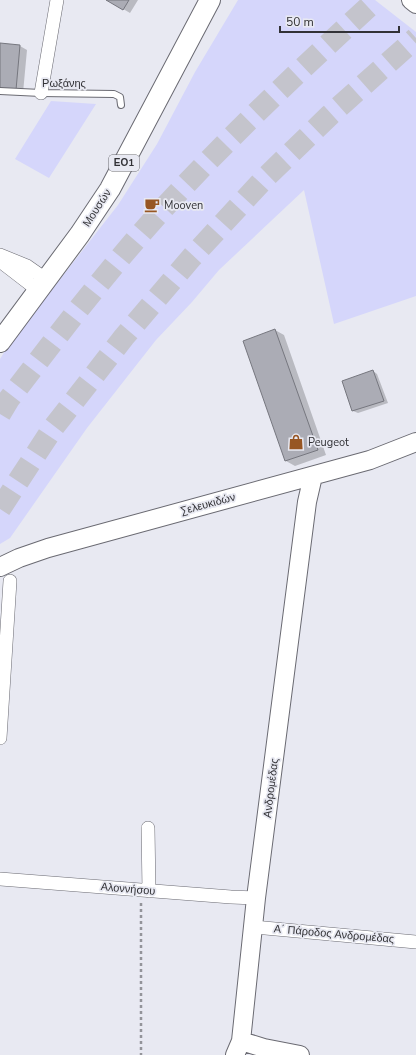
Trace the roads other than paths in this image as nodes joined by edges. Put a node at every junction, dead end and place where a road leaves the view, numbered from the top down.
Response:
1 (57, 0) edge
2 (210, 0) edge
3 (411, 0) edge
4 (416, 4) edge
5 (0, 91) edge
6 (41, 94) junction
7 (121, 105) dead end
8 (0, 255) edge
9 (0, 261) edge
10 (43, 285) junction
11 (0, 342) edge
12 (416, 442) edge
13 (313, 476) junction
14 (5, 574) edge
15 (0, 738) edge
16 (148, 828) dead end
17 (0, 879) edge
18 (145, 891) junction
19 (256, 898) junction
20 (253, 927) junction
21 (416, 942) edge
22 (238, 1048) edge
23 (300, 1055) edge

1 - 6 street
2 - 10 main road, Μουσών / ΕΟ1
3 - 4 street
5 - 6 lane, Ρωξάνης
6 - 7 lane, Ρωξάνης
8 - 10 street
9 - 10 street
10 - 11 main road, Μουσών / ΕΟ1
12 - 13 street, Σελευκιδών
13 - 14 street, Σελευκιδών
13 - 19 street, Ανδρομέδας
14 - 15 street
16 - 18 street
17 - 18 street, Αλοννήσου
18 - 19 street, Αλοννήσου
19 - 20 street, Ανδρομέδας
20 - 21 street, Α΄ Πάροδος Ανδρομέδας
20 - 22 street, Ανδρομέδας
22 - 23 street, Ανδρομέδας

